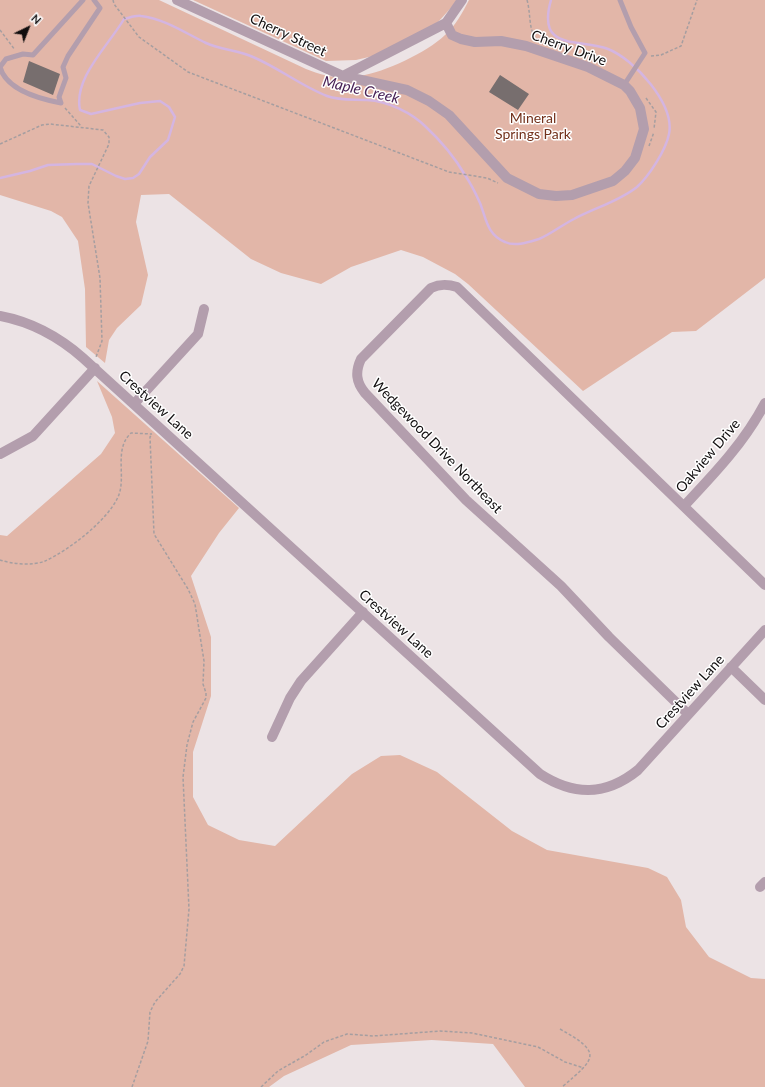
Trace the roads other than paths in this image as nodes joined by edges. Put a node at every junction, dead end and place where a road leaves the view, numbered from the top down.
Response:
1 (82, 0) edge
2 (95, 0) edge
3 (177, 0) edge
4 (462, 0) edge
5 (620, 0) edge
6 (446, 24) junction
7 (343, 76) junction
8 (627, 81) junction
9 (204, 309) dead end
10 (0, 316) edge
11 (95, 364) junction
12 (134, 404) junction
13 (765, 404) edge
14 (0, 454) edge
15 (684, 506) junction
16 (765, 585) edge
17 (363, 612) junction
18 (765, 630) edge
19 (731, 667) junction
20 (765, 700) edge
21 (688, 714) junction
22 (272, 736) dead end

1 - 2 lane
3 - 7 street, Cherry Street
4 - 6 street
5 - 8 lane
6 - 7 street
6 - 8 street, Cherry Drive
7 - 8 street, Cherry Drive
9 - 12 street
10 - 11 street, Crestview Lane
11 - 12 street, Crestview Lane
11 - 14 street
12 - 17 street, Crestview Lane
13 - 15 street, Oakview Drive
15 - 16 street, Wedgewood Drive Northeast
15 - 21 street, Wedgewood Drive Northeast
17 - 21 street, Crestview Lane
17 - 22 street
18 - 19 street, Crestview Lane
19 - 20 street
19 - 21 street, Crestview Lane

